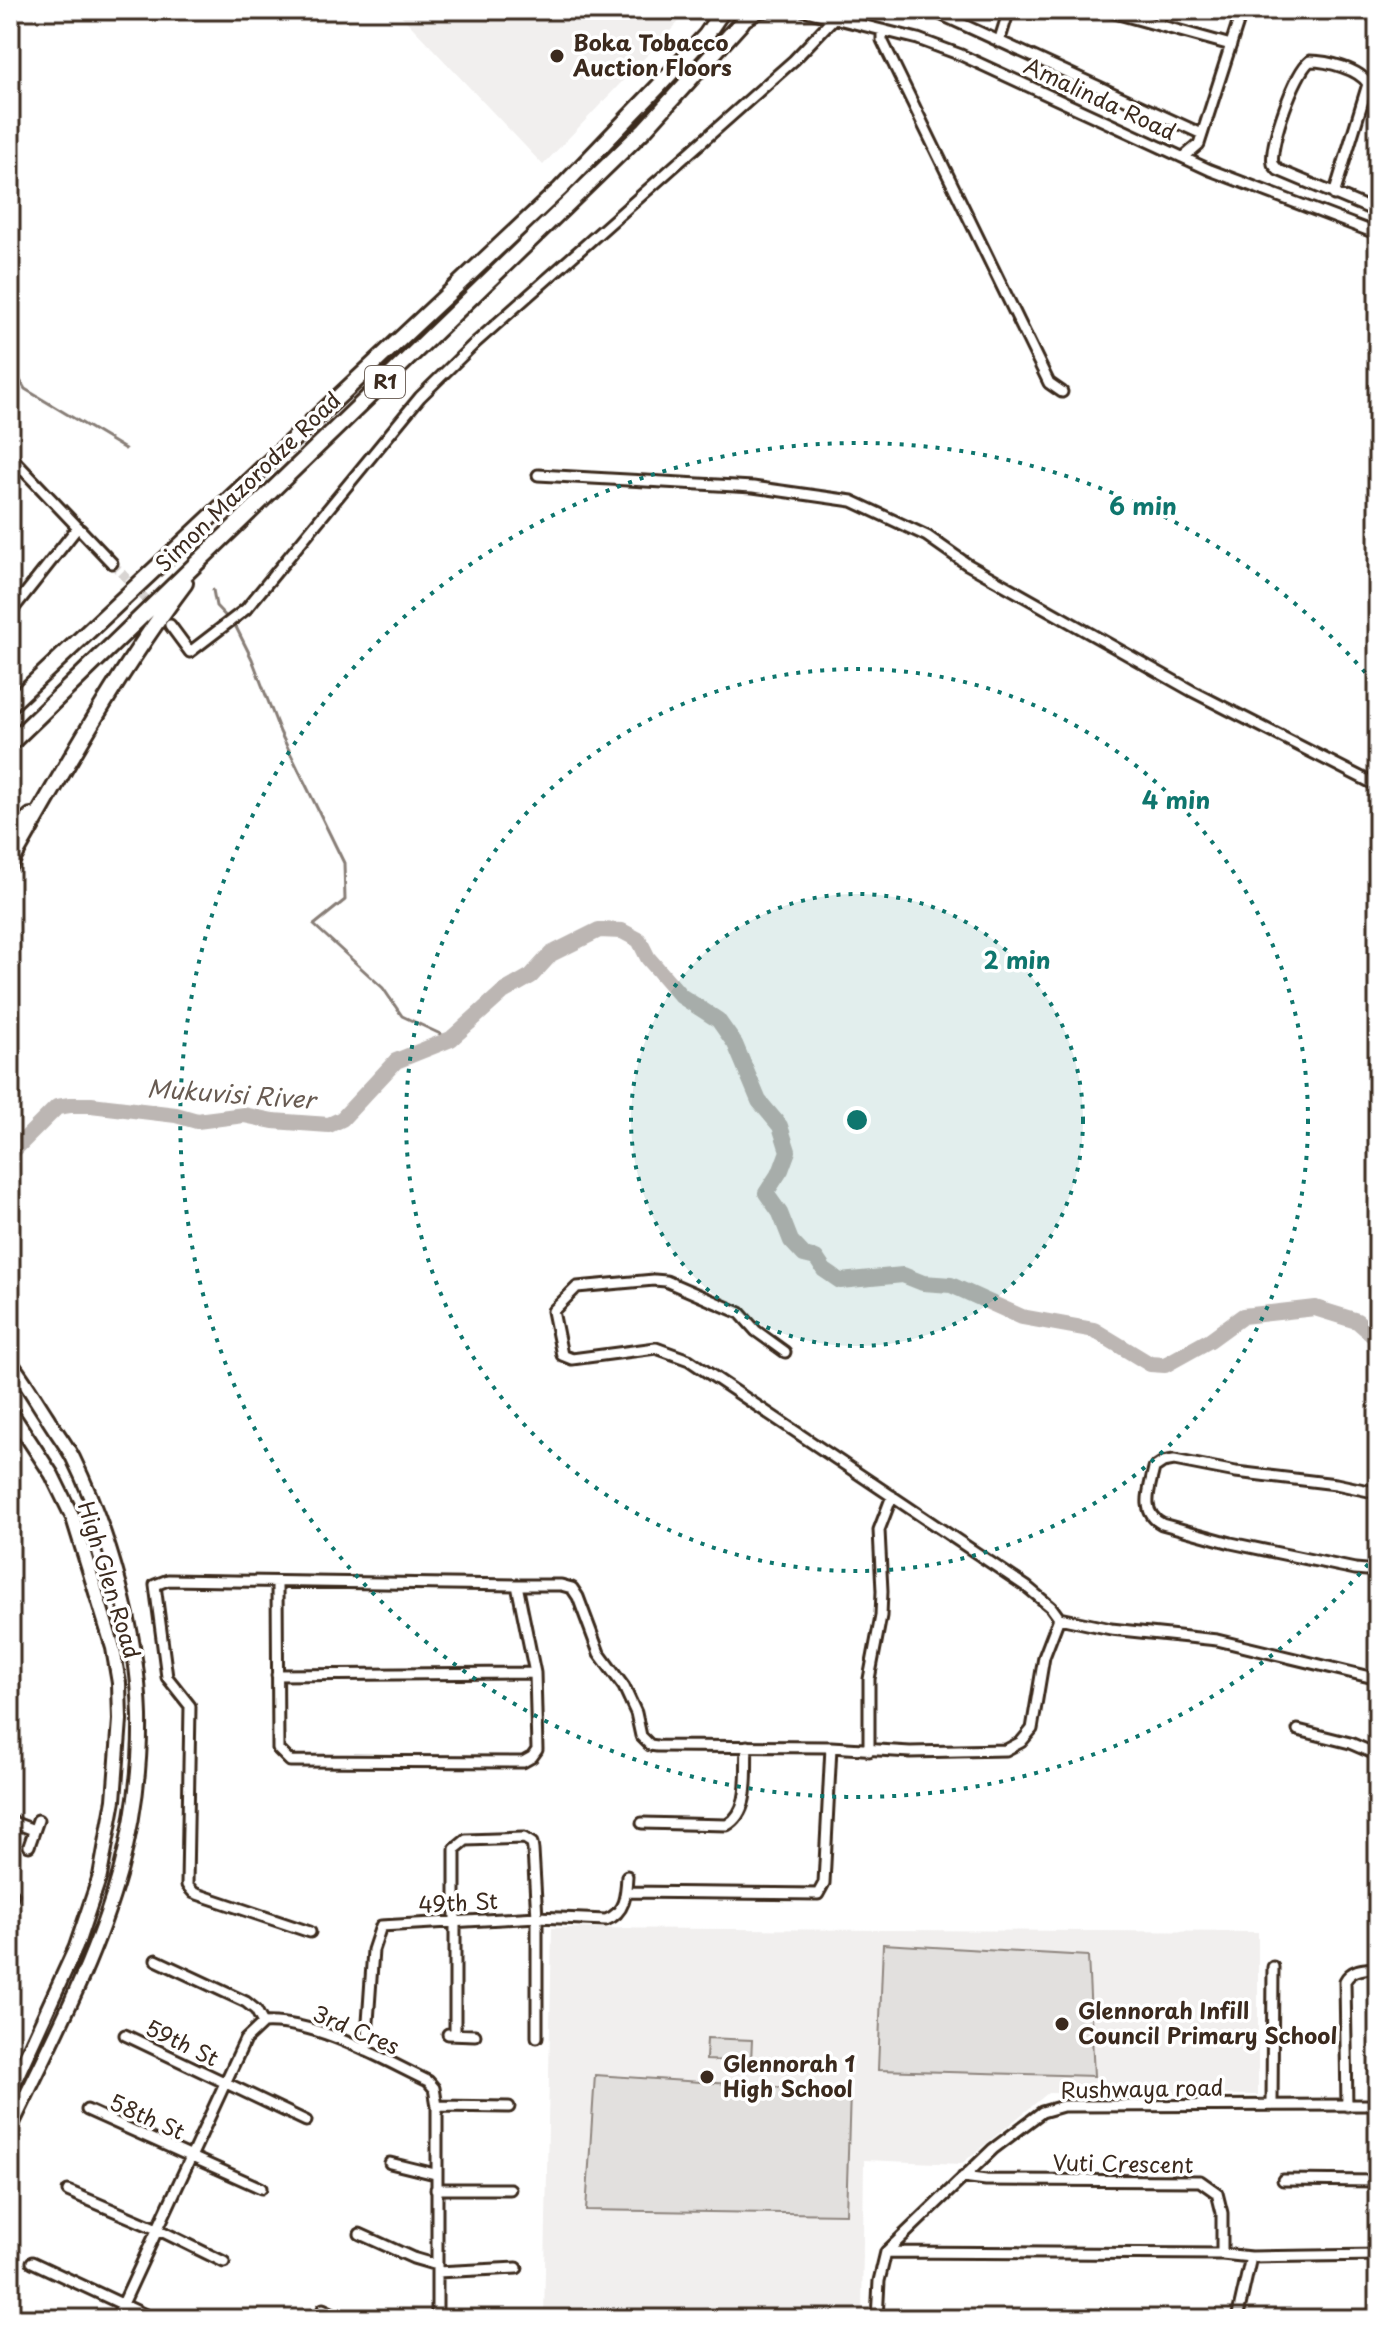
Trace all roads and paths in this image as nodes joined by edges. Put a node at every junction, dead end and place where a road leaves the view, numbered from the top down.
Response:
1 (723, 10) edge
2 (773, 10) edge
3 (802, 10) edge
4 (931, 10) edge
5 (1009, 10) edge
6 (1104, 10) edge
7 (1162, 10) edge
8 (1242, 10) edge
9 (942, 12) edge
10 (745, 17) edge
11 (833, 19) junction
12 (1158, 25) junction
13 (882, 30) junction
14 (999, 42) junction
15 (1231, 45) junction
16 (1202, 134) junction
17 (1184, 157) junction
18 (1334, 195) junction
19 (1378, 212) edge
20 (1378, 234) edge
21 (1062, 392) dead end
22 (10, 456) edge
23 (538, 475) dead end
24 (78, 527) junction
25 (209, 550) junction
26 (112, 563) tunnel mouth
27 (10, 613) edge
28 (170, 625) tunnel mouth
29 (10, 705) edge
30 (10, 744) edge
31 (1378, 786) edge
32 (48, 798) junction
33 (10, 838) edge
34 (10, 864) edge
35 (785, 1352) dead end
36 (10, 1362) edge
37 (10, 1411) edge
38 (1378, 1493) edge
39 (892, 1496) junction
40 (1378, 1571) edge
41 (277, 1583) junction
42 (517, 1585) junction
43 (1059, 1618) junction
44 (535, 1673) junction
45 (277, 1675) junction
46 (1378, 1679) edge
47 (1298, 1730) dead end
48 (747, 1746) junction
49 (831, 1747) junction
50 (869, 1751) junction
51 (1378, 1755) edge
52 (10, 1821) edge
53 (642, 1823) dead end
54 (29, 1846) dead end
55 (627, 1876) dead end
56 (626, 1892) junction
57 (537, 1917) junction
58 (454, 1921) junction
59 (310, 1932) dead end
60 (156, 1960) dead end
61 (1273, 1967) dead end
62 (1378, 1968) edge
63 (263, 2023) junction
64 (125, 2035) dead end
65 (475, 2035) dead end
66 (537, 2037) dead end
67 (366, 2051) junction
68 (224, 2083) junction
69 (10, 2091) edge
70 (1272, 2104) junction
71 (1378, 2105) edge
72 (437, 2106) junction
73 (1347, 2106) junction
74 (509, 2107) dead end
75 (87, 2110) dead end
76 (306, 2121) dead end
77 (10, 2129) edge
78 (192, 2158) junction
79 (390, 2163) dead end
80 (435, 2174) junction
81 (963, 2177) junction
82 (1283, 2180) dead end
83 (1378, 2181) edge
84 (261, 2188) dead end
85 (436, 2189) junction
86 (510, 2189) dead end
87 (68, 2191) dead end
88 (157, 2229) junction
89 (360, 2234) dead end
90 (886, 2252) junction
91 (1222, 2254) junction
92 (1378, 2255) edge
93 (1251, 2257) junction
94 (32, 2262) dead end
95 (224, 2262) dead end
96 (437, 2268) junction
97 (517, 2268) dead end
98 (122, 2305) junction
99 (323, 2309) dead end
100 (116, 2319) edge
101 (154, 2319) edge
102 (344, 2319) edge
103 (437, 2319) edge
104 (877, 2319) edge
105 (1237, 2319) edge

1 - 29 highway, Simon Mazorodze Road / R1
2 - 10 street
3 - 11 street, Amalinda Road
4 - 9 street
5 - 14 street
6 - 12 street
7 - 12 street
8 - 15 street
9 - 14 street
10 - 25 highway, Simon Mazorodze Road / R1
11 - 13 street, Amalinda Road
11 - 28 street
12 - 15 street
13 - 17 street, Amalinda Road
13 - 21 street
14 - 16 street
15 - 16 street
16 - 17 street
17 - 20 street, Amalinda Road
18 - 18 street
18 - 19 street
22 - 24 street
23 - 31 street
24 - 26 street
24 - 27 street
25 - 30 highway, Simon Mazorodze Road / R1
25 - 32 highway
32 - 33 highway
32 - 34 highway
35 - 39 street
36 - 77 main road, High Glen Road
37 - 69 main road, High Glen Road
38 - 40 street
39 - 43 street
39 - 50 street
41 - 42 street
41 - 45 street
41 - 59 street
42 - 44 street
42 - 48 street
43 - 46 street
43 - 50 street
44 - 45 street
44 - 45 street
47 - 51 street
48 - 49 street
48 - 53 street
49 - 50 street
49 - 56 street
52 - 54 street
55 - 56 street
56 - 57 street, 49th St
57 - 58 street, 49th St
57 - 58 street
57 - 66 street
58 - 65 street
58 - 67 street, 49th St
60 - 63 street
61 - 70 street
62 - 73 street
63 - 67 street, 3rd Cres
63 - 68 street
64 - 68 street, 59th St
67 - 72 street, 3rd Cres
68 - 76 street, 59th St
68 - 78 street
70 - 73 street, Rushwaya road
70 - 81 street, Rushwaya road
71 - 73 street, Rushwaya road
72 - 74 street
72 - 80 street
75 - 78 street, 58th St
78 - 84 street, 58th St
78 - 88 street
79 - 80 street
80 - 85 street
81 - 90 street, Rushwaya road
81 - 91 street, Vuti Crescent
82 - 83 street
85 - 86 street
85 - 96 street
87 - 88 street
88 - 95 street
88 - 98 street
89 - 96 street
90 - 91 street
90 - 104 street
91 - 93 street
92 - 93 street
93 - 105 street
94 - 98 street
96 - 97 street
96 - 103 street
98 - 100 street
98 - 101 street
99 - 102 street

